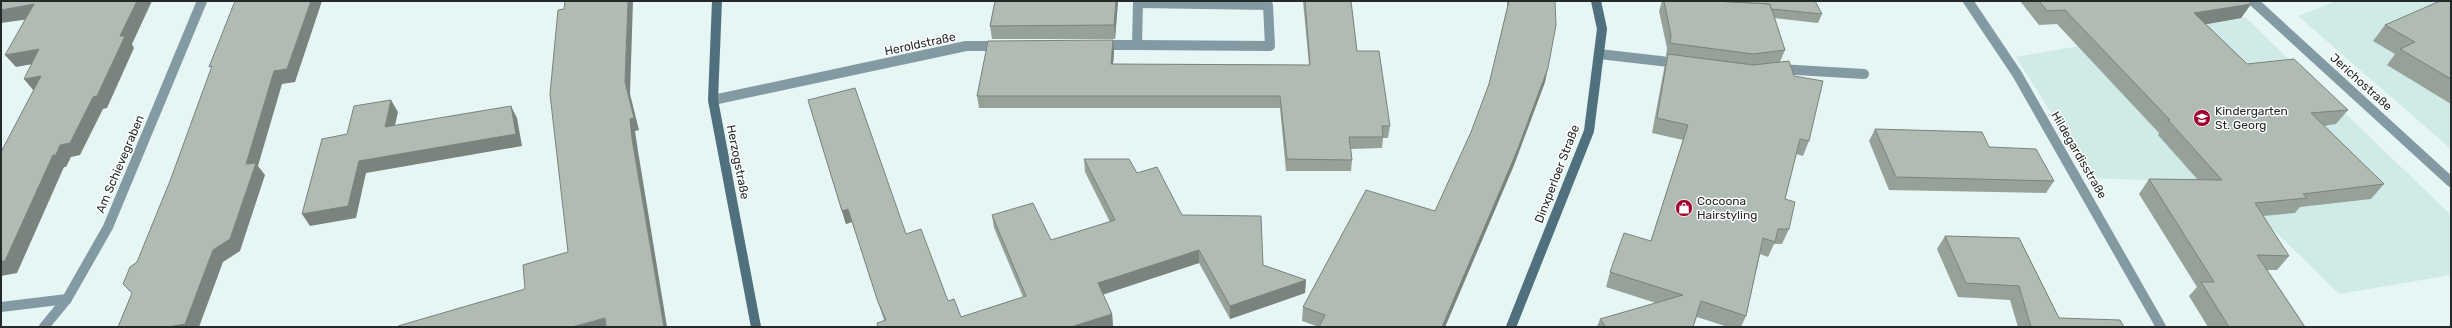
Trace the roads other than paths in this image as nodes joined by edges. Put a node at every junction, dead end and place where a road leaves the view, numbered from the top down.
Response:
1 (202, 1) edge
2 (717, 1) edge
3 (1596, 1) edge
4 (1968, 1) edge
5 (2253, 1) edge
6 (1138, 2) edge
7 (1136, 45) junction
8 (1013, 46) edge
9 (1090, 46) edge
10 (1599, 54) junction
11 (1688, 65) edge
12 (1771, 70) edge
13 (1864, 74) dead end
14 (713, 100) junction
15 (2451, 182) edge
16 (67, 299) junction
17 (1, 307) edge
18 (44, 327) edge
19 (756, 327) edge
20 (1511, 327) edge
21 (2161, 327) edge

1 - 16 street, Am Schievegraben
2 - 14 main road, Herzogstraße
3 - 10 main road, Dinxperloer Straße
4 - 21 street, Hildegardisstraße
5 - 15 street, Jerichostraße
6 - 7 street
6 - 7 street
7 - 9 street
8 - 14 street, Heroldstraße
10 - 11 street
10 - 20 main road, Dinxperloer Straße
12 - 13 street
14 - 19 main road, Herzogstraße
16 - 17 street
16 - 18 street, Am Schievegraben

